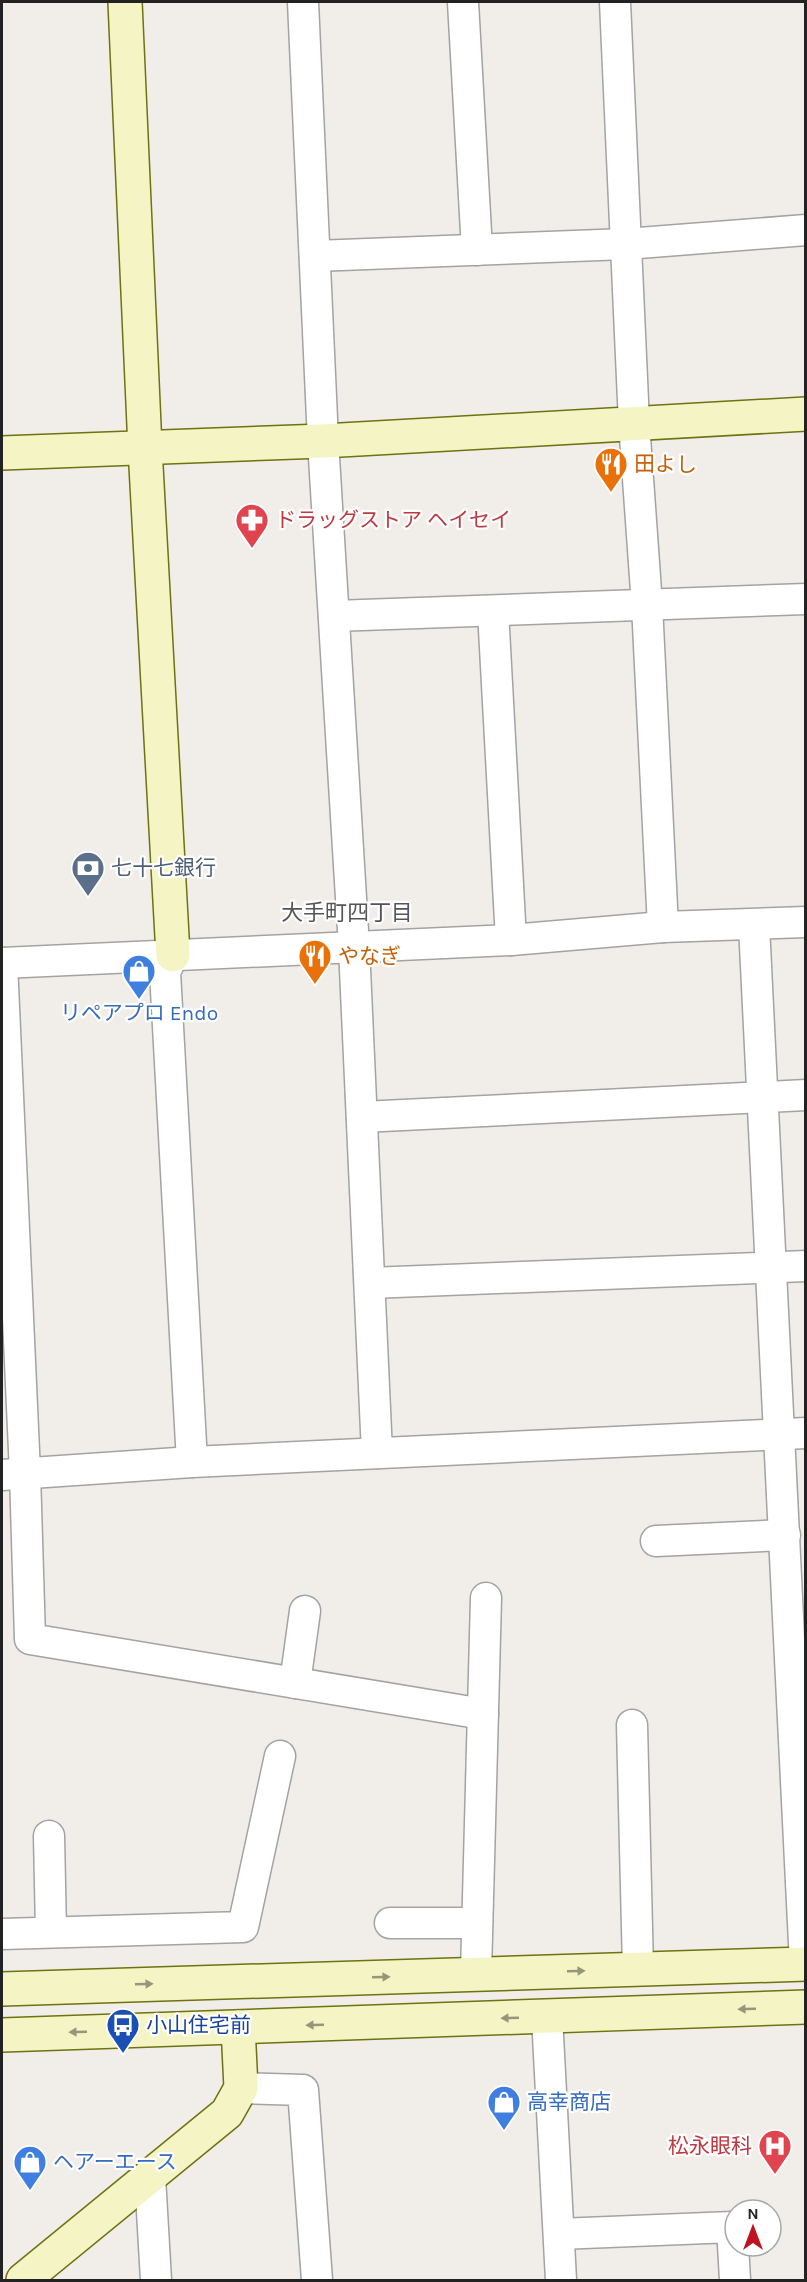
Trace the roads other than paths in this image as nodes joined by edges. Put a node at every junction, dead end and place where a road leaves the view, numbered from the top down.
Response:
1 (125, 2) edge
2 (303, 2) edge
3 (463, 2) edge
4 (615, 2) edge
5 (806, 230) edge
6 (626, 244) junction
7 (477, 250) junction
8 (315, 256) junction
9 (806, 414) edge
10 (634, 423) junction
11 (323, 441) junction
12 (145, 448) junction
13 (2, 453) edge
14 (806, 599) edge
15 (647, 605) junction
16 (493, 611) junction
17 (334, 616) junction
18 (806, 922) edge
19 (754, 925) junction
20 (663, 927) junction
21 (511, 940) junction
22 (354, 947) junction
23 (173, 955) junction
24 (2, 963) edge
25 (806, 1095) edge
26 (763, 1098) junction
27 (362, 1117) junction
28 (7, 1198) edge
29 (806, 1266) edge
30 (771, 1268) junction
31 (370, 1283) junction
32 (793, 1434) edge
33 (377, 1453) junction
34 (192, 1462) junction
35 (13, 1474) edge
36 (785, 1535) junction
37 (656, 1541) dead end
38 (486, 1598) dead end
39 (305, 1611) dead end
40 (797, 1628) edge
41 (295, 1683) junction
42 (483, 1714) junction
43 (632, 1725) dead end
44 (280, 1756) dead end
45 (49, 1836) dead end
46 (390, 1923) dead end
47 (477, 1923) junction
48 (51, 1932) junction
49 (2, 1934) edge
50 (805, 1964) edge
51 (638, 1969) junction
52 (476, 1973) junction
53 (2, 1989) edge
54 (806, 2007) edge
55 (547, 2017) junction
56 (238, 2028) junction
57 (2, 2035) edge
58 (241, 2088) junction
59 (150, 2177) junction
60 (559, 2234) junction
61 (53, 2268) edge
62 (23, 2280) edge
63 (156, 2280) edge
64 (317, 2280) edge
65 (561, 2280) edge
66 (735, 2280) edge

1 - 12 street
2 - 8 street
3 - 7 street
4 - 6 street
5 - 6 street
6 - 7 street
6 - 10 street
7 - 8 street
8 - 11 street
9 - 10 street
10 - 11 street
10 - 15 street
11 - 12 street
11 - 17 street
12 - 13 street
12 - 23 street
14 - 15 street
15 - 16 street
15 - 20 street
16 - 17 street
16 - 21 street
17 - 22 street
18 - 19 street
19 - 20 street
19 - 26 street
20 - 21 street
21 - 22 street
22 - 23 street
22 - 27 street
23 - 24 street
23 - 34 street
24 - 28 street
25 - 26 street
26 - 27 street
26 - 30 street
27 - 31 street
28 - 35 street
29 - 30 street
30 - 31 street
30 - 32 street
31 - 33 street
32 - 33 street
32 - 36 street
33 - 34 street
34 - 35 street
35 - 41 street
36 - 37 street
36 - 40 street
38 - 42 street
39 - 41 street
40 - 50 street
41 - 42 street
42 - 47 street
43 - 51 street
44 - 48 street
45 - 48 street
46 - 47 street
47 - 52 street
48 - 49 street
50 - 51 street
52 -> 51 street
53 -> 52 street
54 -> 55 street
55 -> 56 street
55 - 60 street
56 -> 57 street
56 - 58 street
58 - 59 street
58 - 64 street
59 - 61 street
59 - 63 street
60 - 65 street
60 - 66 street
61 - 62 street

